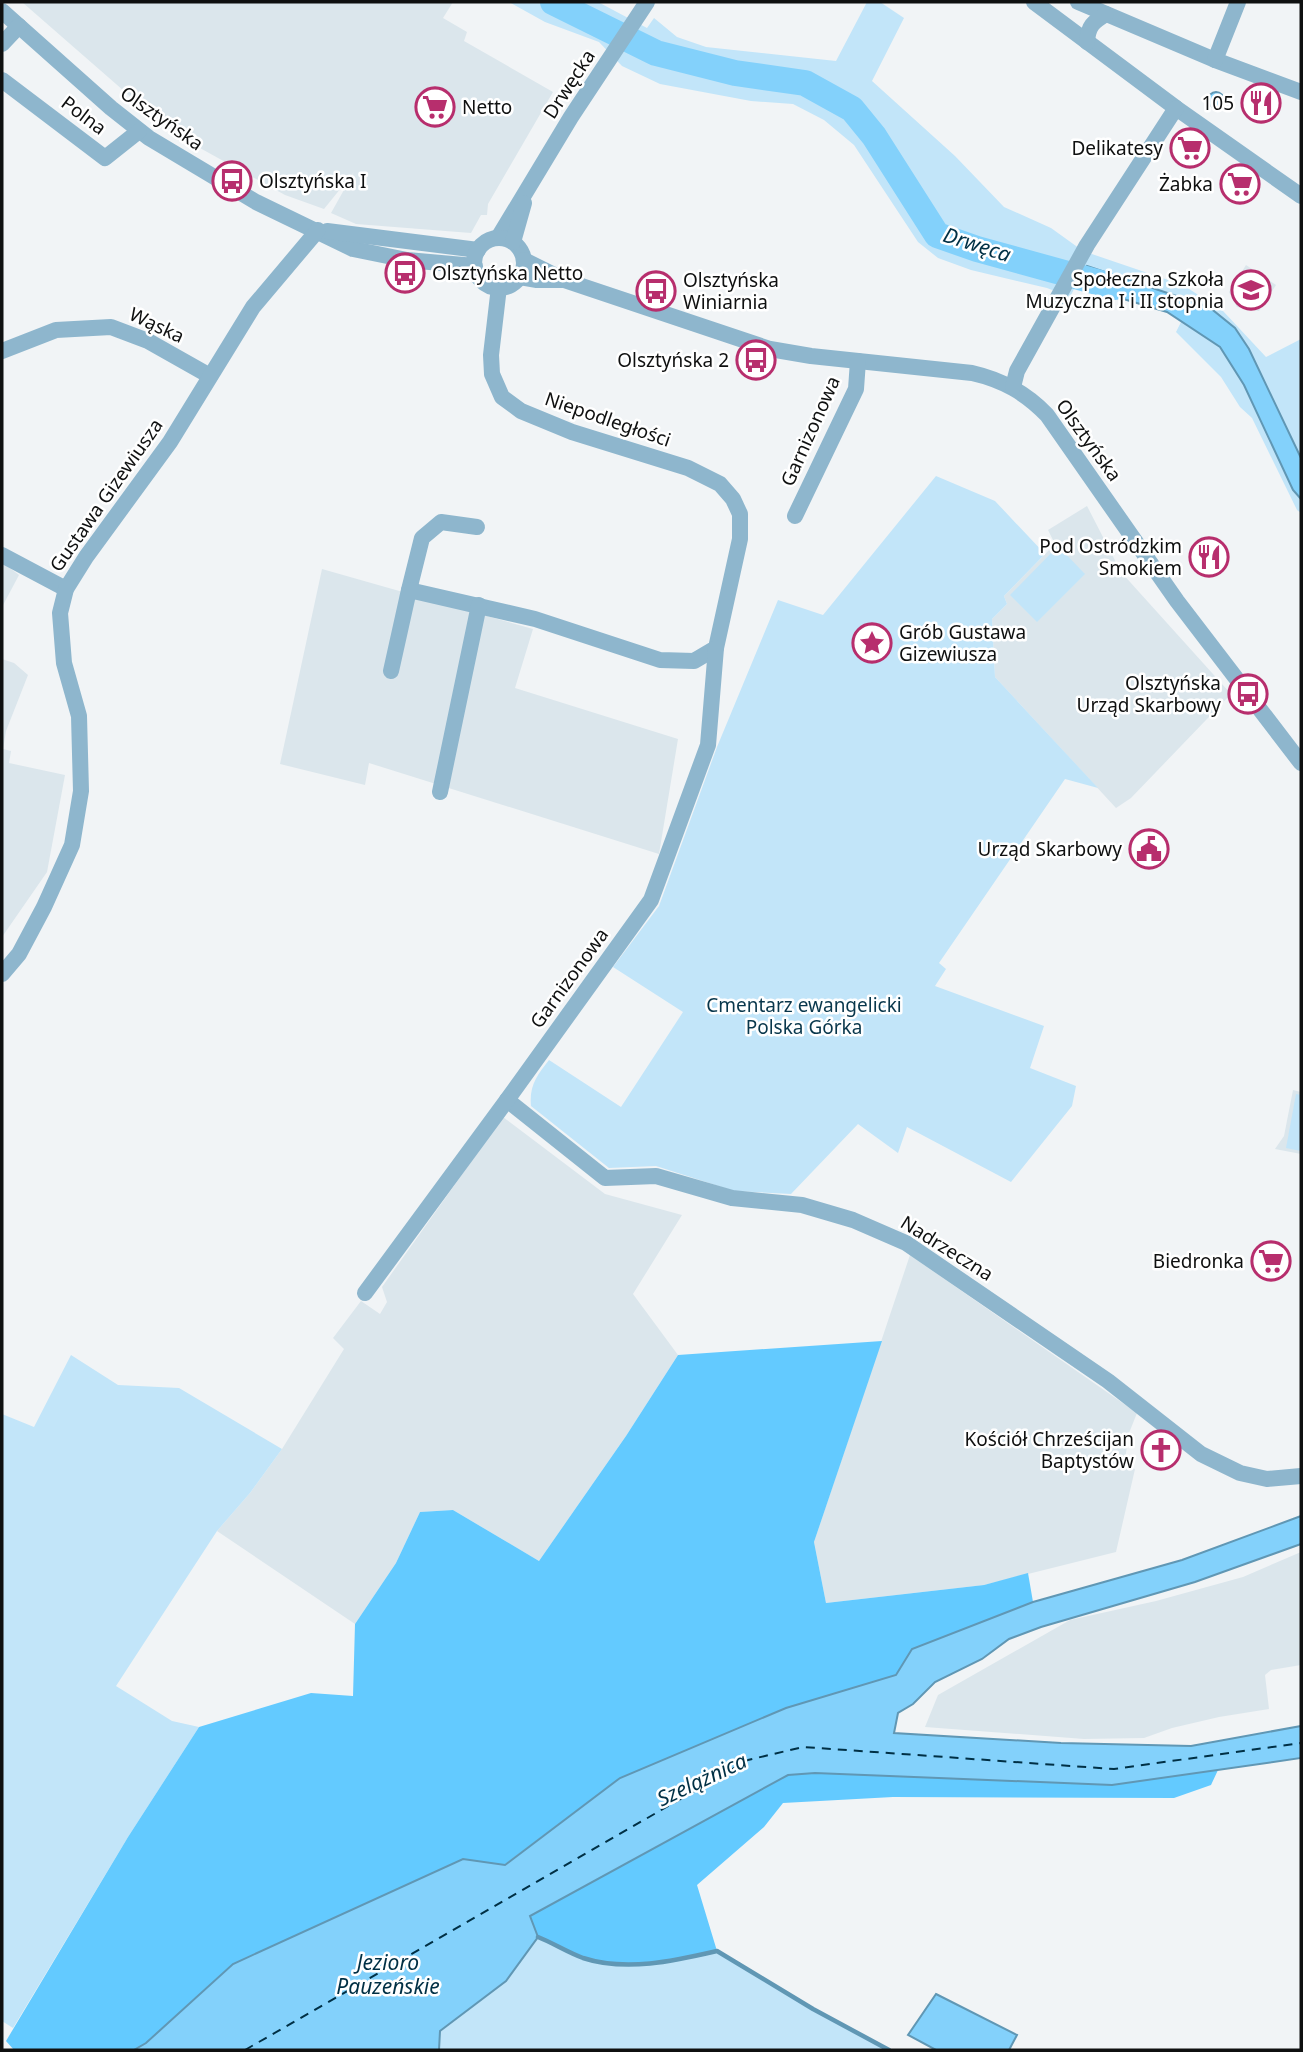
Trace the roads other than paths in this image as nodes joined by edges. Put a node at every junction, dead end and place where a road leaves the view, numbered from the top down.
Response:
1 (647, 2) edge
2 (1034, 2) edge
3 (1078, 2) edge
4 (1238, 2) edge
5 (2, 11) edge
6 (1106, 14) junction
7 (19, 26) junction
8 (1087, 42) junction
9 (2, 44) edge
10 (1215, 60) junction
11 (2, 80) edge
12 (1301, 92) edge
13 (1176, 108) junction
14 (139, 131) junction
15 (1301, 196) edge
16 (318, 230) junction
17 (505, 240) junction
18 (476, 258) junction
19 (524, 260) junction
20 (520, 276) junction
21 (564, 280) junction
22 (499, 288) junction
23 (2, 351) edge
24 (858, 361) junction
25 (210, 376) junction
26 (1013, 387) junction
27 (795, 516) dead end
28 (477, 527) dead end
29 (2, 555) edge
30 (735, 570) joint
31 (66, 589) junction
32 (409, 590) junction
33 (479, 605) junction
34 (716, 648) junction
35 (391, 670) dead end
36 (1301, 763) edge
37 (440, 792) dead end
38 (2, 974) edge
39 (507, 1101) junction
40 (365, 1293) dead end
41 (1301, 1476) edge

1 - 17 street, Drwęcka
2 - 8 street
3 - 6 street
4 - 10 street
5 - 7 street, Olsztyńska
6 - 8 street
6 - 10 street
7 - 9 street
7 - 14 street, Olsztyńska
8 - 13 street
10 - 12 street
11 - 14 street, Polna
13 - 15 street
13 - 26 street
14 - 16 street, Olsztyńska
16 - 18 street, Olsztyńska
16 - 25 street, Gustawa Gizewiusza
17 - 18 street
17 - 19 street
18 - 22 street
19 - 20 street
19 - 21 street, Olsztyńska
20 - 21 street, Olsztyńska
20 - 22 street
21 - 24 street, Olsztyńska
22 - 30 street, Niepodległości
23 - 25 street, Wąska
24 - 26 street, Olsztyńska
24 - 27 street, Garnizonowa
25 - 31 street, Gustawa Gizewiusza
26 - 36 street, Olsztyńska
28 - 32 street
29 - 31 street
30 - 34 street, Garnizonowa
31 - 38 street, Gustawa Gizewiusza
32 - 33 street
32 - 35 street
33 - 34 street
33 - 37 street
34 - 39 street, Garnizonowa
39 - 40 street, Garnizonowa
39 - 41 street, Nadrzeczna

